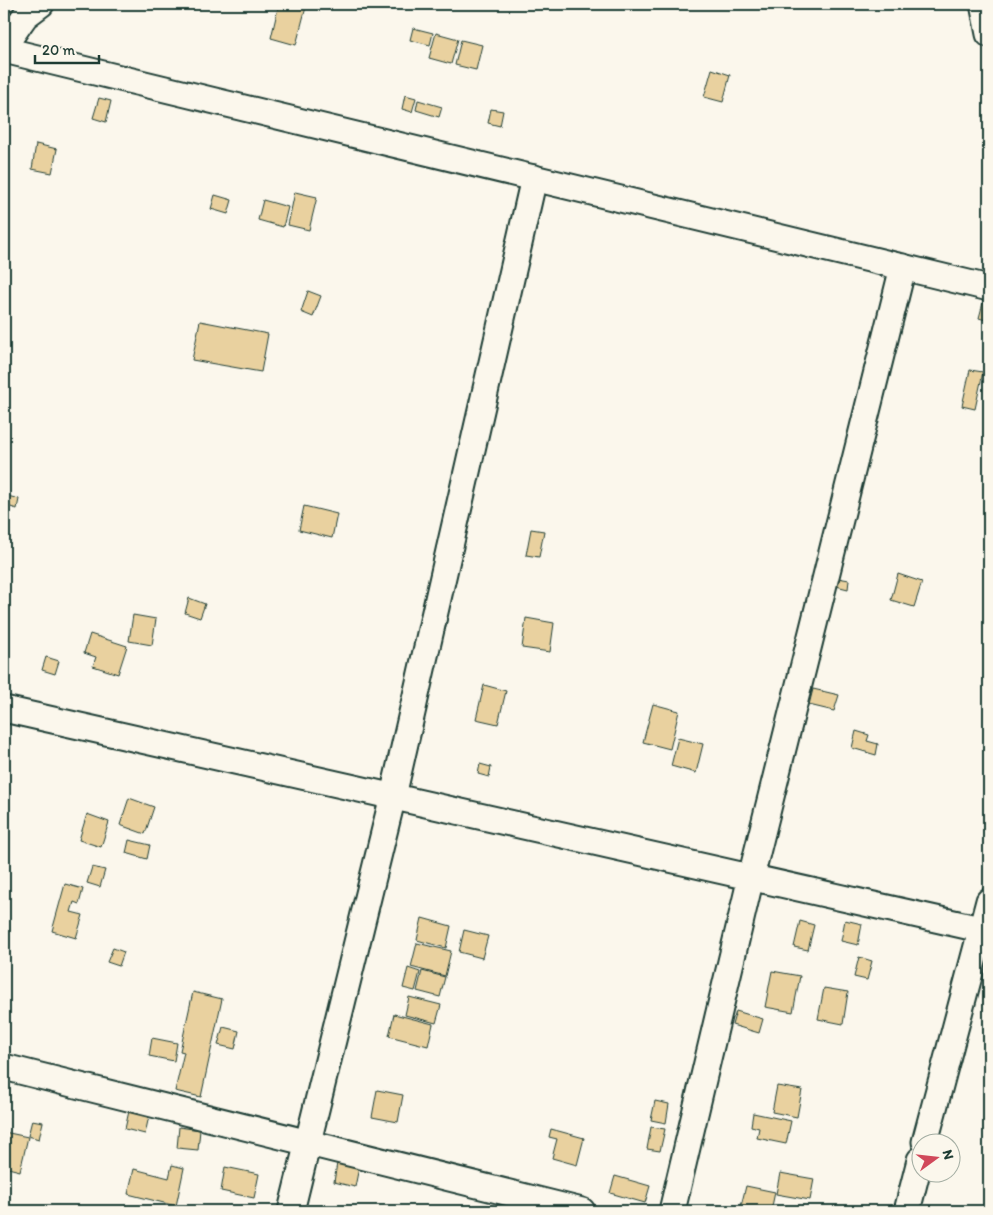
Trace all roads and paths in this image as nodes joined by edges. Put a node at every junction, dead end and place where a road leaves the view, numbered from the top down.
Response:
1 (41, 4) edge
2 (983, 4) edge
3 (989, 34) edge
4 (4, 46) edge
5 (4, 50) edge
6 (534, 178) junction
7 (903, 267) junction
8 (989, 288) edge
9 (4, 709) edge
10 (393, 796) junction
11 (751, 877) junction
12 (989, 901) edge
13 (986, 930) edge
14 (4, 1066) edge
15 (928, 1132) edge
16 (308, 1142) junction
17 (914, 1182) edge
18 (291, 1211) edge
19 (582, 1211) edge
20 (672, 1211) edge
21 (907, 1211) edge

1 - 4 street
2 - 3 street
5 - 6 street
6 - 7 street
6 - 10 street
7 - 8 street
7 - 11 street
9 - 10 street
10 - 11 street
10 - 16 street
11 - 13 street
11 - 20 street
12 - 13 street
13 - 15 street
14 - 16 street
16 - 18 street
16 - 19 street
17 - 21 street

